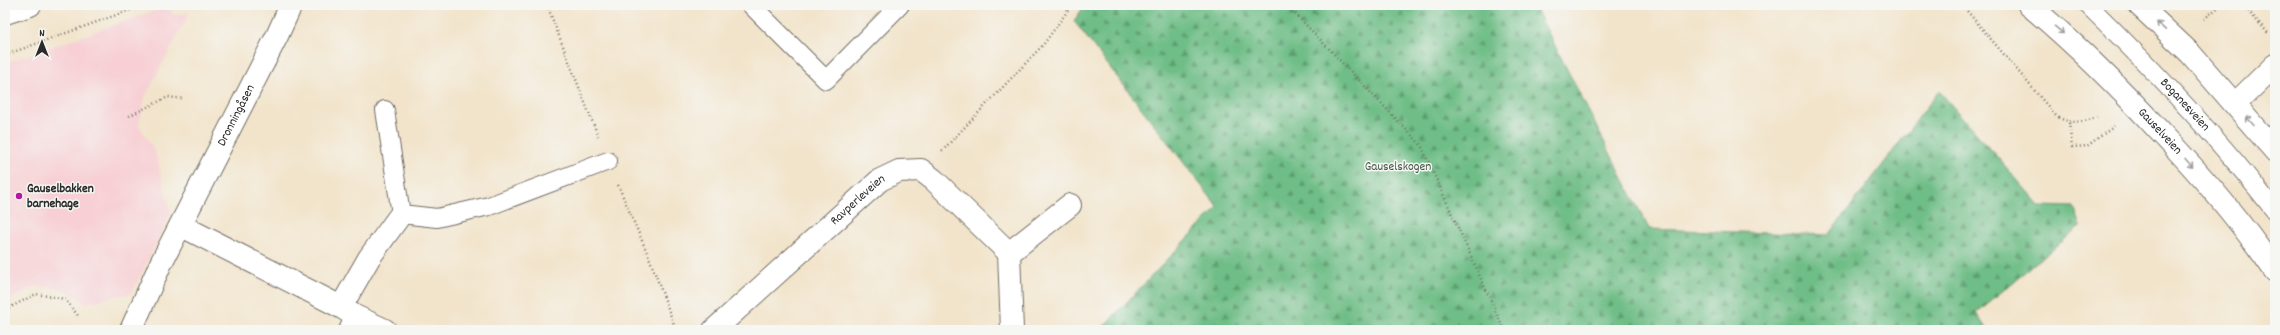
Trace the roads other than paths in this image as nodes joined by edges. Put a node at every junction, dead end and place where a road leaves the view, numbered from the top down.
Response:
1 (30, 5) edge
2 (291, 5) edge
3 (751, 5) edge
4 (900, 5) edge
5 (2029, 5) edge
6 (2088, 5) edge
7 (2139, 5) edge
8 (5, 13) edge
9 (2275, 65) edge
10 (2235, 104) junction
11 (385, 110) dead end
12 (2275, 151) edge
13 (608, 161) dead end
14 (1070, 205) dead end
15 (2275, 211) edge
16 (401, 214) junction
17 (182, 226) junction
18 (1009, 253) junction
19 (2275, 272) edge
20 (348, 318) edge
21 (131, 330) edge
22 (386, 330) edge
23 (714, 330) edge
24 (1012, 330) edge

1 - 8 street
2 - 17 street, Dronningåsen
3 - 4 lane
5 -> 19 street, Gauselveien
6 - 15 lane, Boganesveien
10 -> 7 street
9 - 10 street
12 -> 10 street
11 - 16 lane
13 - 16 lane
14 - 18 street
16 - 20 street
17 - 20 street
17 - 21 street, Dronningåsen
18 - 23 street, Ravperleveien
18 - 24 street
20 - 22 street

